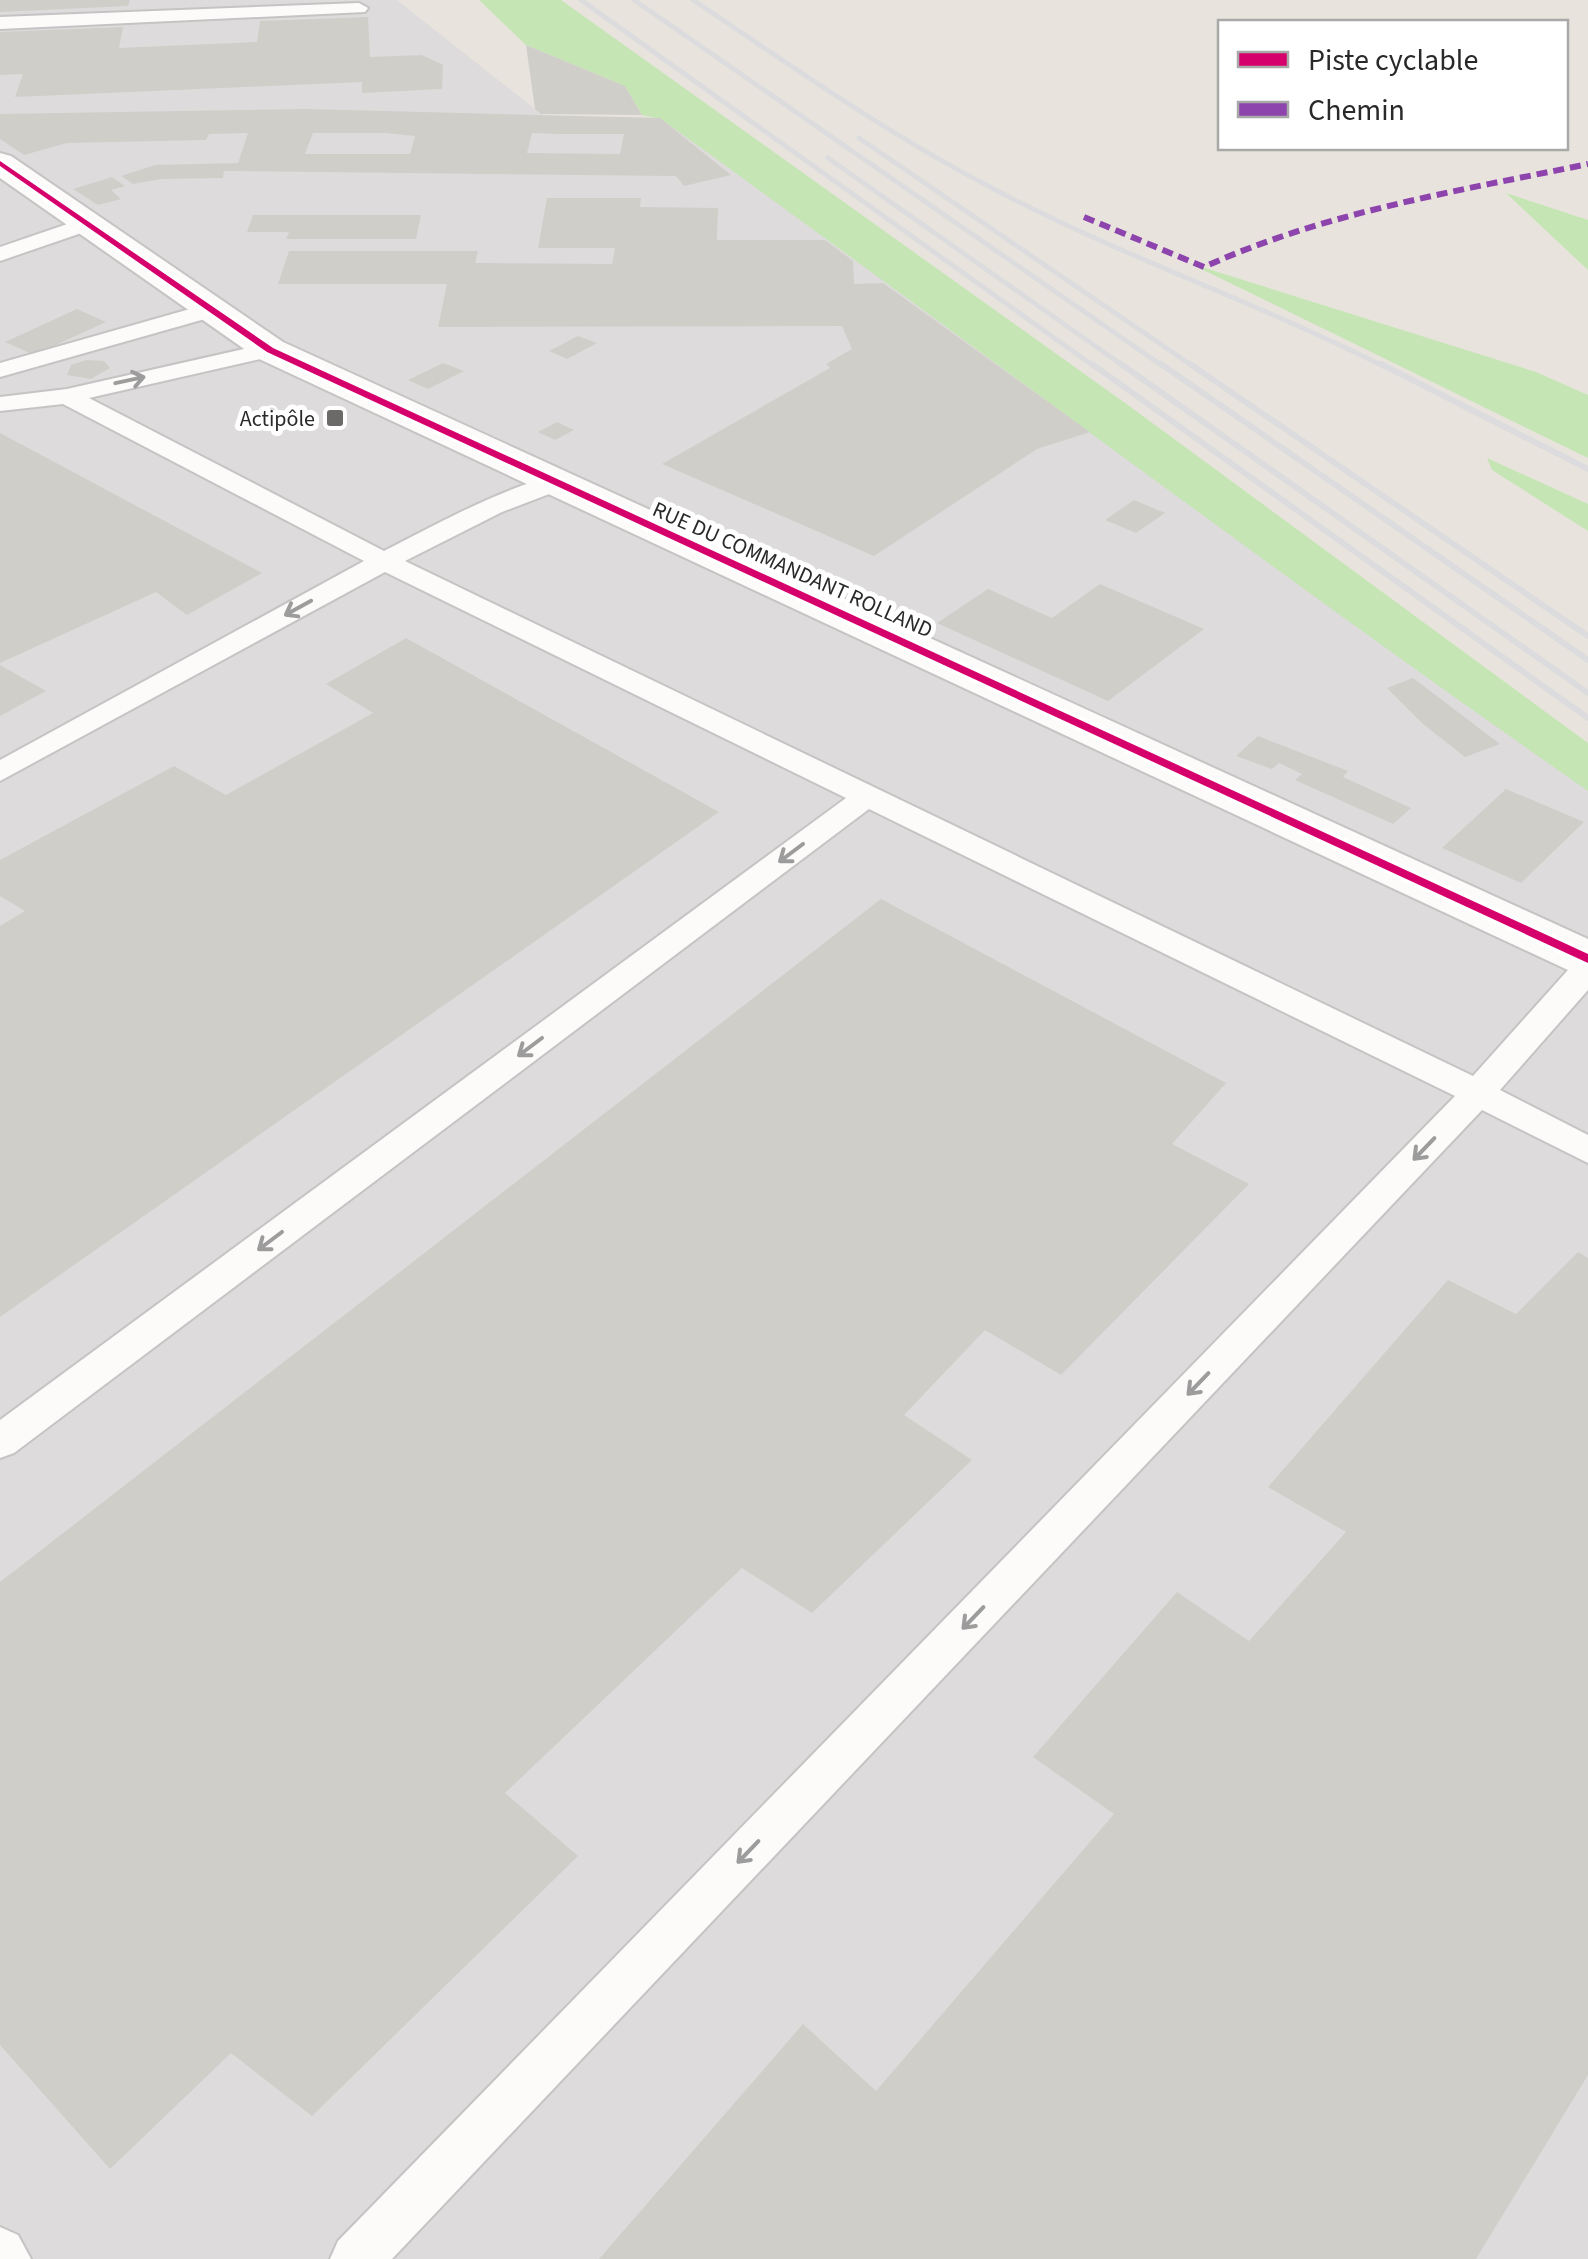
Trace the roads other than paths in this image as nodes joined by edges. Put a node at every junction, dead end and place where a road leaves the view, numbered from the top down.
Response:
1 (359, 8) dead end
2 (0, 23) edge
3 (4, 166) edge
4 (85, 224) junction
5 (0, 254) edge
6 (211, 310) junction
7 (270, 350) junction
8 (0, 370) edge
9 (68, 396) junction
10 (0, 404) edge
11 (556, 483) junction
12 (384, 561) junction
13 (0, 772) edge
14 (869, 795) junction
15 (1588, 958) edge
16 (1588, 969) edge
17 (1478, 1093) junction
18 (1588, 1150) edge
19 (0, 1442) edge
20 (0, 2253) edge
21 (5, 2259) edge
22 (356, 2259) edge

1 - 2 lane
3 - 4 street, RUE DU COMMANDANT ROLLAND
4 - 5 lane
4 - 6 street, RUE DU COMMANDANT ROLLAND
6 - 7 street, RUE DU COMMANDANT ROLLAND
6 - 8 lane
9 -> 7 lane
7 - 11 street, RUE DU COMMANDANT ROLLAND
9 - 10 lane
9 - 12 lane
11 - 12 lane
11 - 15 street, RUE DU COMMANDANT ROLLAND
12 -> 13 lane
12 - 14 lane
14 - 17 lane
14 -> 19 lane
16 - 17 lane
17 - 18 lane
17 -> 22 lane
20 - 21 lane

